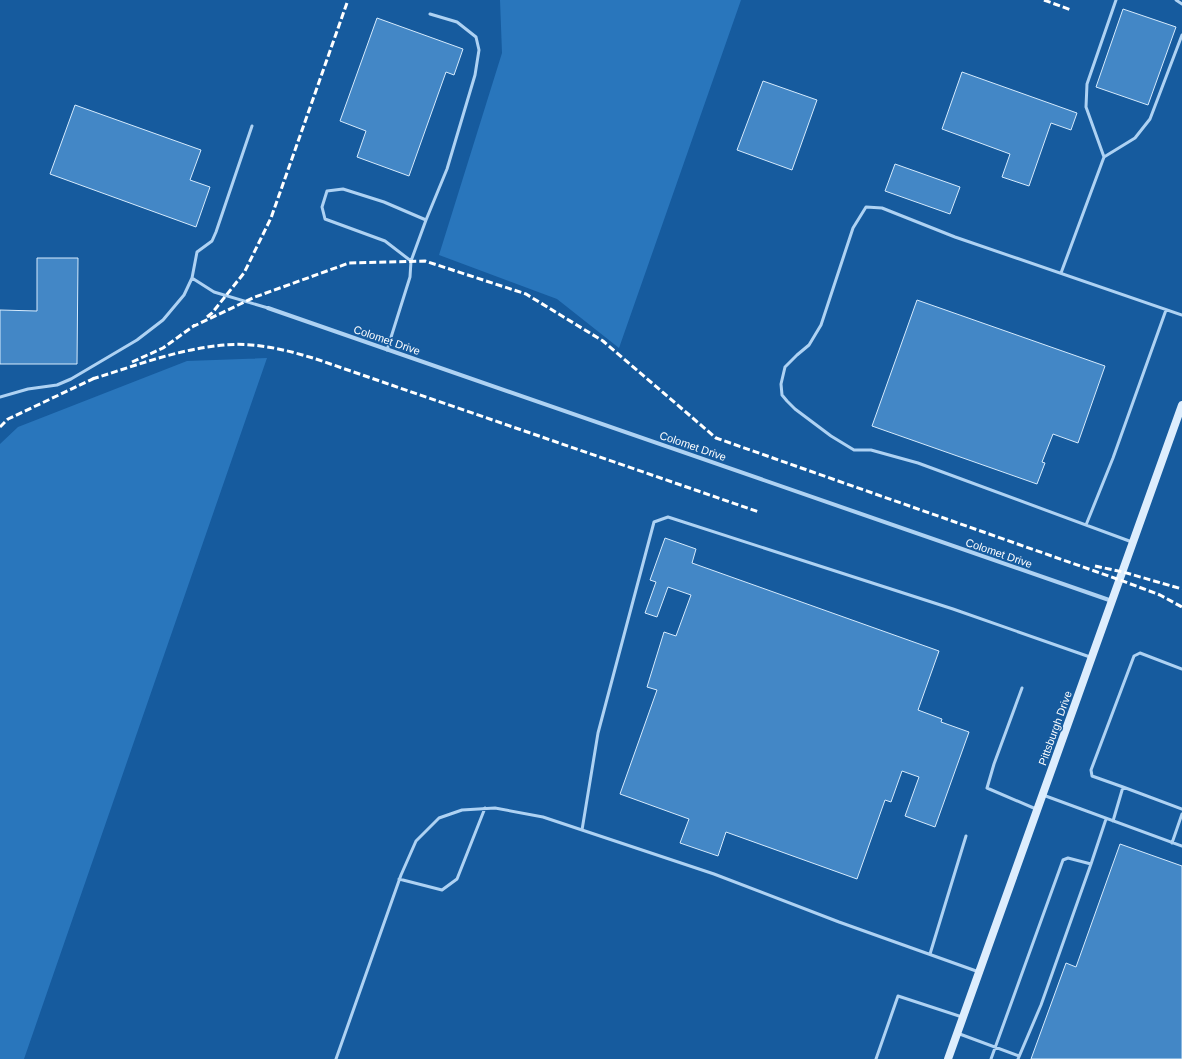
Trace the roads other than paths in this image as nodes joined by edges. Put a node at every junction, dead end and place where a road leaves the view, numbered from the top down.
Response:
1 (1116, 0) edge
2 (1176, 0) edge
3 (1182, 4) edge
4 (430, 14) dead end
5 (1182, 35) edge
6 (252, 126) dead end
7 (1104, 156) junction
8 (426, 220) junction
9 (411, 261) junction
10 (1061, 274) junction
11 (192, 278) junction
12 (268, 308) joint
13 (1166, 310) junction
14 (1182, 315) edge
15 (387, 350) junction
16 (0, 397) edge
17 (1182, 405) edge
18 (1086, 525) junction
19 (1133, 543) junction
20 (1112, 601) junction
21 (1092, 658) junction
22 (1182, 669) edge
23 (1022, 688) dead end
24 (1123, 787) junction
25 (1043, 795) junction
26 (485, 808) junction
27 (1182, 809) edge
28 (1037, 810) junction
29 (1182, 814) edge
30 (1106, 818) junction
31 (1113, 821) junction
32 (582, 830) junction
33 (966, 836) dead end
34 (1172, 843) junction
35 (1182, 846) edge
36 (1091, 864) junction
37 (399, 879) junction
38 (930, 954) junction
39 (979, 972) junction
40 (963, 1018) junction
41 (957, 1033) junction
42 (994, 1048) junction
43 (1018, 1057) edge
44 (336, 1059) edge
45 (876, 1059) edge
46 (948, 1059) edge
47 (991, 1059) edge

1 - 7 lane
2 - 3 lane
4 - 8 lane
5 - 7 lane
6 - 11 lane
7 - 10 lane
8 - 9 lane
8 - 9 lane
9 - 15 lane
10 - 13 lane
10 - 18 lane
11 - 12 lane
11 - 16 lane
12 - 15 street, Colomet Drive
13 - 14 lane
13 - 18 lane
15 - 20 street, Colomet Drive
17 - 19 street, Pittsburgh Drive
18 - 19 lane
19 - 20 street, Pittsburgh Drive
20 - 21 street, Pittsburgh Drive
21 - 25 street, Pittsburgh Drive
21 - 32 lane
22 - 24 lane
23 - 28 lane
24 - 27 lane
24 - 31 lane
25 - 28 street, Pittsburgh Drive
25 - 30 lane
26 - 32 lane
26 - 37 lane
26 - 37 lane
28 - 39 street, Pittsburgh Drive
29 - 34 lane
30 - 31 lane
30 - 36 lane
31 - 34 lane
32 - 38 lane
33 - 38 lane
34 - 35 lane
36 - 42 lane
36 - 43 lane
37 - 44 lane
38 - 39 lane
39 - 40 street, Pittsburgh Drive
40 - 41 street, Pittsburgh Drive
40 - 45 lane
41 - 42 lane
41 - 46 street, Pittsburgh Drive
42 - 43 lane
42 - 47 lane

